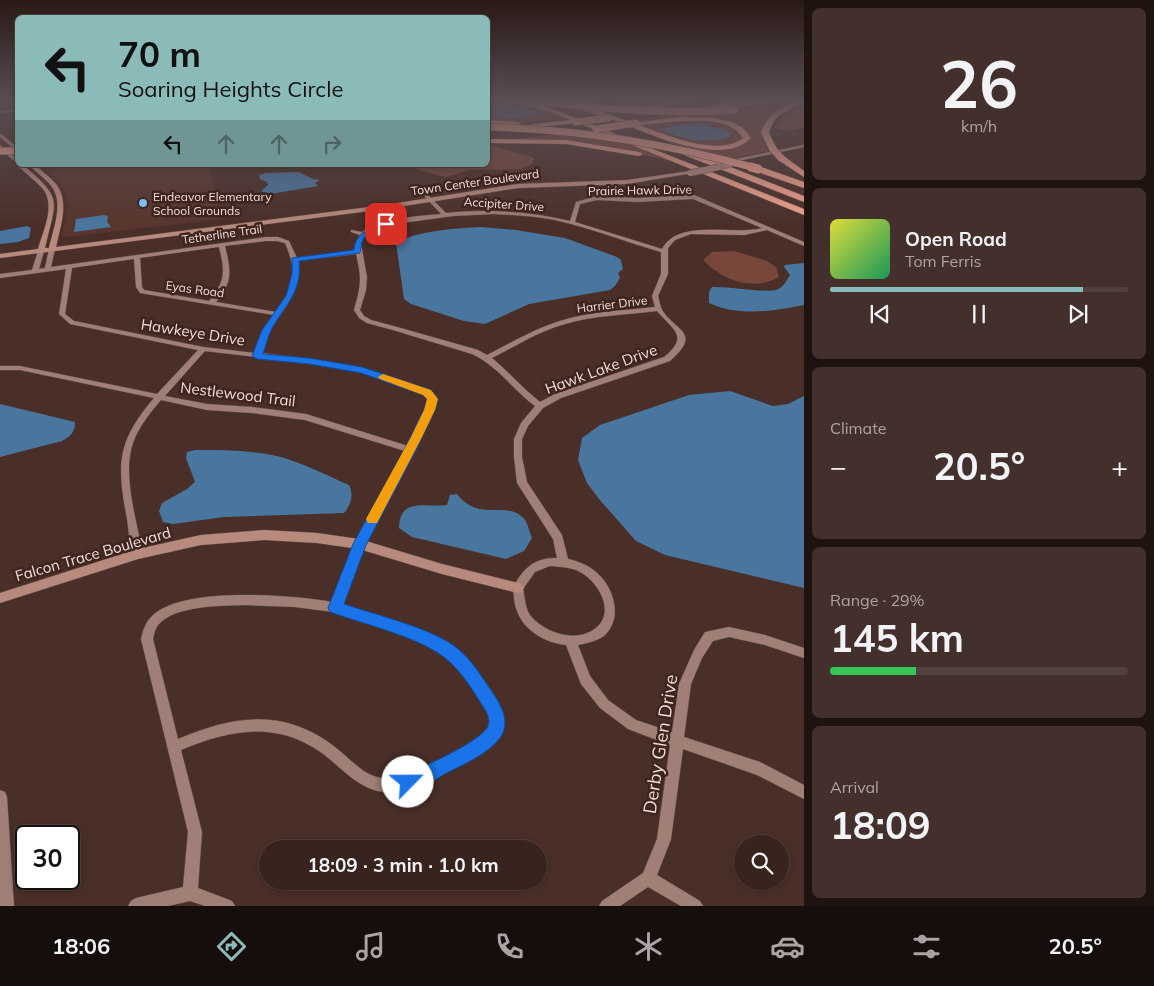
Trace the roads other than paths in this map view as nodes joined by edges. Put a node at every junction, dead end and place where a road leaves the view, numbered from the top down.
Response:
1 (561, 142) edge
2 (629, 142) edge
3 (645, 142) edge
4 (646, 142) edge
5 (659, 142) edge
6 (681, 142) edge
7 (742, 142) edge
8 (769, 142) edge
9 (15, 145) edge
10 (0, 146) edge
11 (804, 146) edge
12 (0, 151) edge
13 (15, 151) edge
14 (804, 151) edge
15 (15, 159) edge
16 (22, 167) edge
17 (34, 167) edge
18 (804, 175) edge
19 (722, 180) junction
20 (804, 185) edge
21 (429, 198) junction
22 (804, 199) edge
23 (637, 200) junction
24 (804, 206) edge
25 (512, 207) dead end
26 (642, 208) dead end
27 (804, 212) edge
28 (444, 214) junction
29 (510, 214) junction
30 (572, 222) junction
31 (768, 228) junction
32 (353, 232) dead end
33 (364, 234) junction
34 (804, 244) edge
35 (222, 246) junction
36 (52, 247) junction
37 (42, 248) junction
38 (0, 251) edge
39 (664, 251) junction
40 (357, 252) junction
41 (0, 256) edge
42 (138, 258) junction
43 (295, 260) junction
44 (69, 267) junction
45 (48, 269) junction
46 (35, 271) junction
47 (0, 276) edge
48 (212, 302) junction
49 (659, 309) junction
50 (279, 314) junction
51 (203, 349) junction
52 (257, 356) junction
53 (487, 358) junction
54 (0, 368) edge
55 (159, 397) junction
56 (540, 406) junction
57 (410, 450) junction
58 (360, 544) junction
59 (138, 554) junction
60 (563, 562) junction
61 (518, 588) junction
62 (0, 598) edge
63 (336, 608) junction
64 (571, 642) junction
65 (804, 653) edge
66 (679, 740) junction
67 (174, 747) junction
68 (804, 792) edge
69 (0, 797) edge
70 (648, 878) junction
71 (190, 893) junction
72 (6, 906) edge
73 (136, 906) edge
74 (227, 906) edge
75 (606, 906) edge
76 (695, 906) edge

1 - 19 highway
2 - 19 highway
3 - 24 highway
4 - 20 highway, bridge
5 - 22 highway
6 - 7 highway, bridge
8 - 18 highway, bridge
9 - 10 highway
10 - 15 main road
11 - 21 main road, Town Center Boulevard
12 - 13 highway, bridge
14 - 21 main road, Town Center Boulevard, bridge
16 - 37 main road
17 - 36 main road
19 - 27 highway
21 - 28 street
21 - 36 main road, Town Center Boulevard
23 - 26 street
23 - 30 street, Prairie Hawk Drive
23 - 31 street, Prairie Hawk Drive
25 - 29 street
28 - 29 street, Accipiter Drive
28 - 33 street, Accipiter Drive
29 - 30 street, Accipiter Drive
30 - 39 street, Accipiter Drive
31 - 34 street, Prairie Hawk Drive
31 - 39 street
32 - 33 street
33 - 40 street
35 - 42 street, Tetherline Trail
35 - 43 street, Tetherline Trail
35 - 48 street
36 - 37 main road, Town Center Boulevard
36 - 45 street
37 - 38 main road, Town Center Boulevard
37 - 41 main road, Town Center Boulevard
37 - 46 street
39 - 49 street
40 - 43 street
40 - 53 street
42 - 44 street, Tetherline Trail
42 - 48 street, Eyas Road
43 - 50 street
44 - 45 street, Tetherline Trail
44 - 51 street, Hawkeye Drive
45 - 46 street, Tetherline Trail
46 - 47 street
48 - 50 street, Eyas Road
49 - 53 street, Harrier Drive
49 - 56 street, Hawk Lake Drive
50 - 52 street
51 - 52 street, Hawkeye Drive
51 - 55 street
52 - 57 street, Hawkeye Drive
53 - 56 street
54 - 55 street, Nestlewood Trail
55 - 57 street, Nestlewood Trail
55 - 59 street
56 - 60 street, Hawk Lake Drive
57 - 58 street, Hawkeye Drive
58 - 59 main road, Falcon Trace Boulevard
58 - 61 main road, Falcon Trace Boulevard
58 - 63 street, Hawkeye Drive
59 - 62 main road, Falcon Trace Boulevard
60 - 61 street
60 - 64 street
61 - 64 street
63 - 67 street
63 - 67 street
64 - 66 street
65 - 66 street, Derby Glen Drive
66 - 68 street
66 - 70 street, Derby Glen Drive
67 - 71 street
69 - 72 street
70 - 75 street
70 - 76 street
71 - 73 street
71 - 74 street

